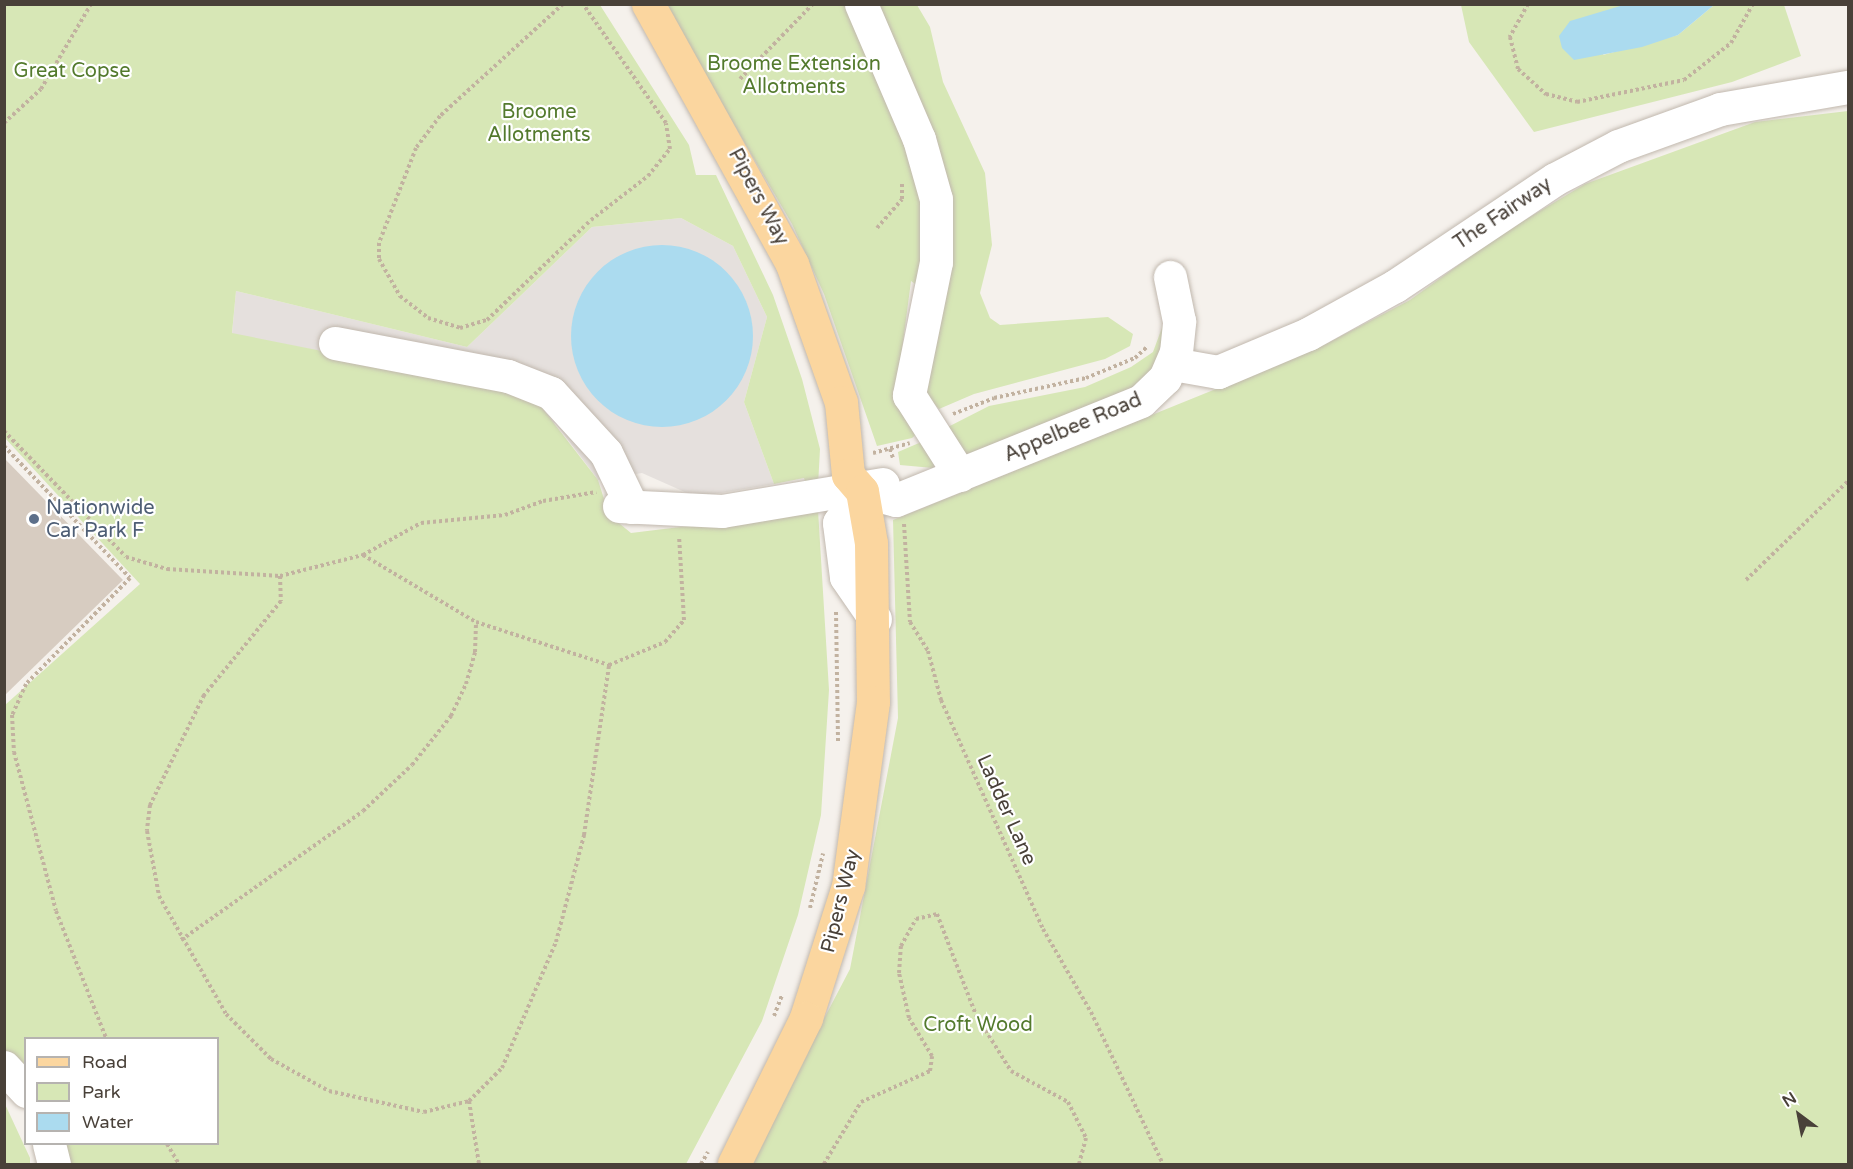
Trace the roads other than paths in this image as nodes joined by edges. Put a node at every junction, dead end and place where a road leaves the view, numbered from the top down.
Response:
1 (648, 4) edge
2 (861, 4) edge
3 (1848, 87) edge
4 (1170, 277) dead end
5 (335, 343) dead end
6 (1173, 364) junction
7 (841, 402) junction
8 (889, 470) junction
9 (952, 477) junction
10 (862, 491) junction
11 (4, 1067) edge
12 (24, 1089) edge
13 (49, 1145) edge
14 (723, 1154) edge
15 (54, 1164) edge

1 - 7 main road, Pipers Way
2 - 9 street
3 - 6 street, The Fairway
4 - 6 street
5 - 10 street
6 - 9 street, Appelbee Road
7 - 8 main road, Pipers Way
7 - 10 main road, Pipers Way
8 - 9 street, Appelbee Road
8 - 10 main road, Pipers Way
10 - 14 main road, Pipers Way
11 - 12 street
13 - 15 street

